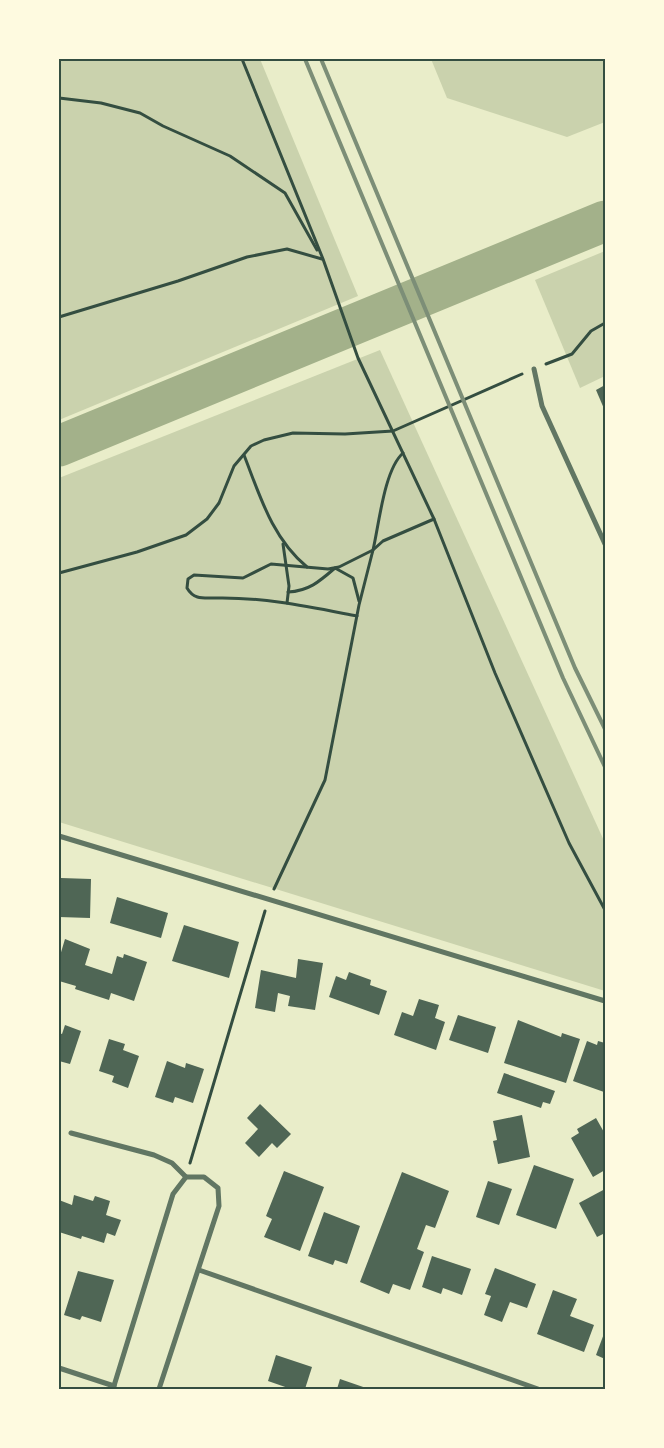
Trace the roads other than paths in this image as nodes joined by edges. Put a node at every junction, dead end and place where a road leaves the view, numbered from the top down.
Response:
1 (534, 369) road end
2 (605, 544) edge
3 (59, 836) edge
4 (605, 1001) edge
5 (71, 1133) dead end
6 (186, 1177) junction
7 (198, 1270) junction
8 (59, 1368) edge
9 (114, 1388) edge
10 (159, 1389) edge
11 (538, 1389) edge

1 - 2 street
3 - 4 street
5 - 6 street
6 - 7 street
6 - 9 street
7 - 10 street
7 - 11 street
8 - 9 street

